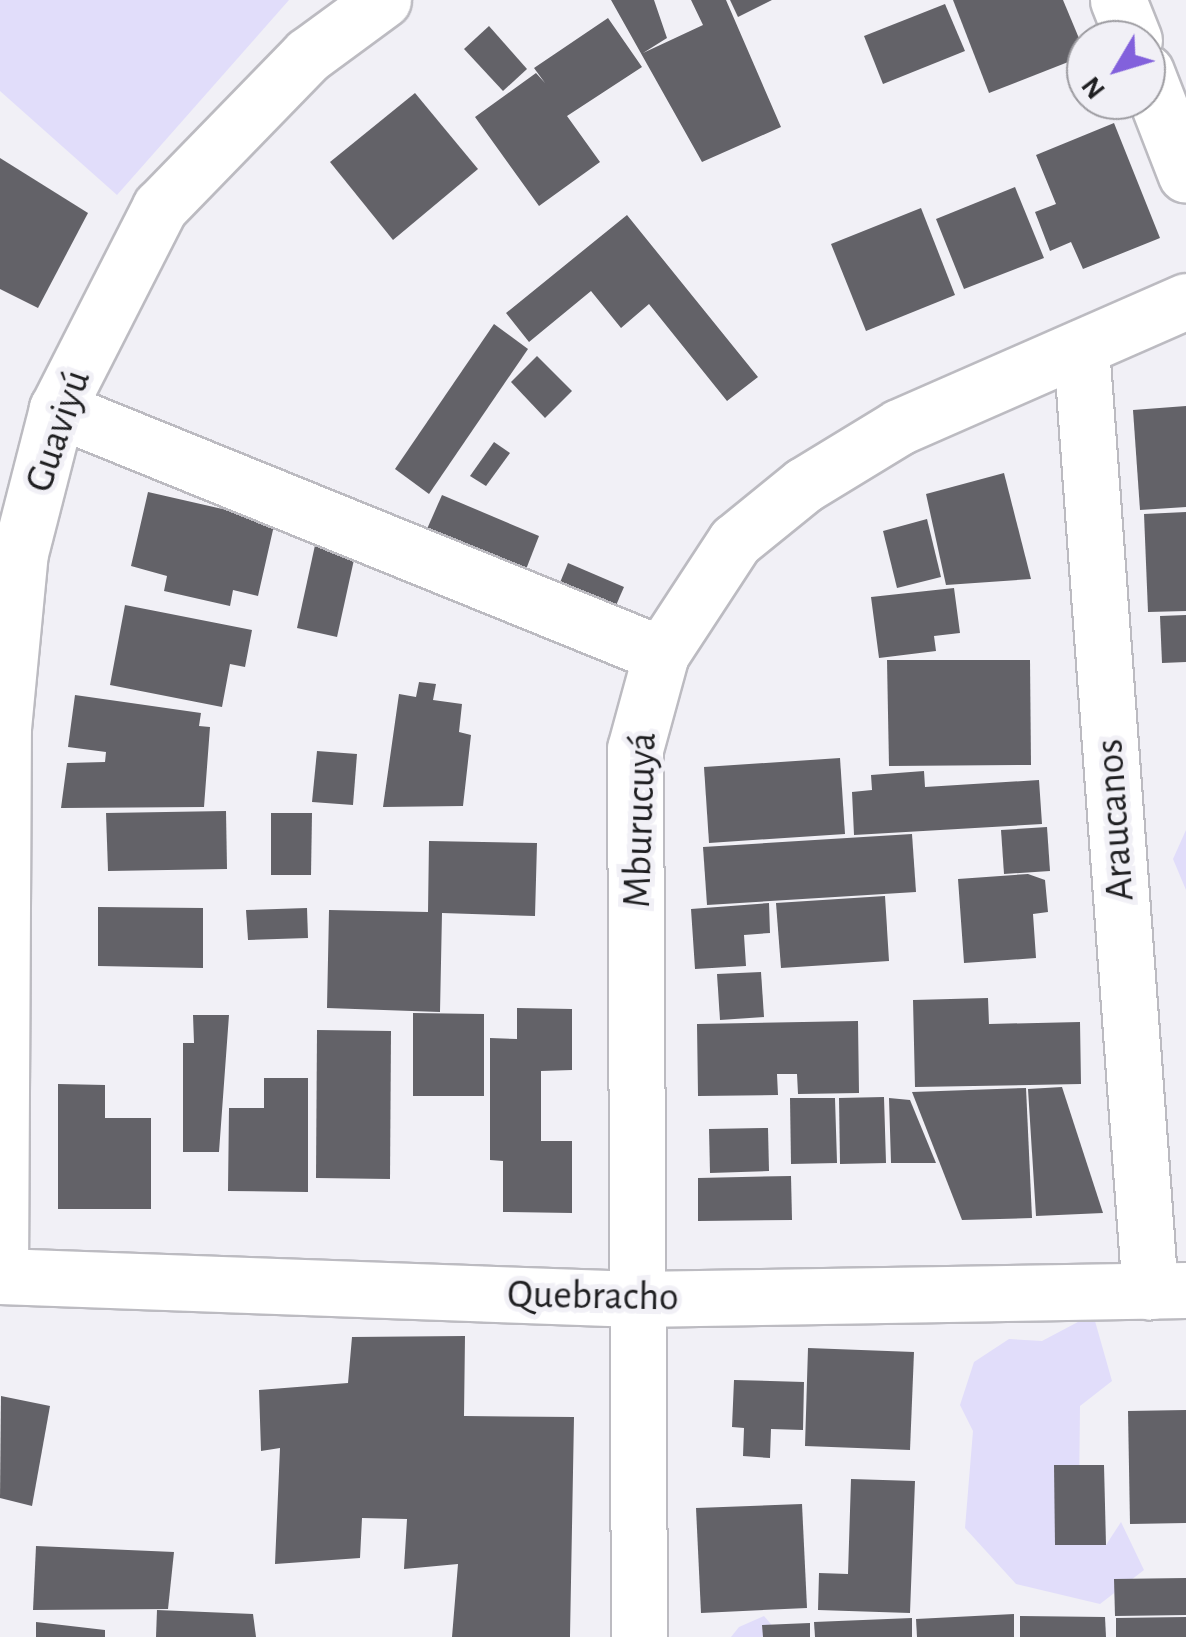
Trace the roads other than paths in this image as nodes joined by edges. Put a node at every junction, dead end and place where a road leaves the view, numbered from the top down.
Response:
1 (384, 0) edge
2 (1164, 120) edge
3 (1186, 176) edge
4 (1186, 301) edge
5 (1080, 348) junction
6 (57, 408) junction
7 (661, 654) junction
8 (0, 1276) edge
9 (1168, 1291) edge
10 (638, 1299) junction
11 (639, 1637) edge

1 - 6 street, Guaviyú
2 - 3 street
4 - 5 street, Mburucuyá
5 - 7 street, Mburucuyá
5 - 9 street, Araucanos
6 - 7 street
6 - 8 street, Guaviyú
7 - 10 street, Mburucuyá
8 - 10 street, Quebracho
9 - 10 street, Quebracho
10 - 11 street, Mburucuyá

